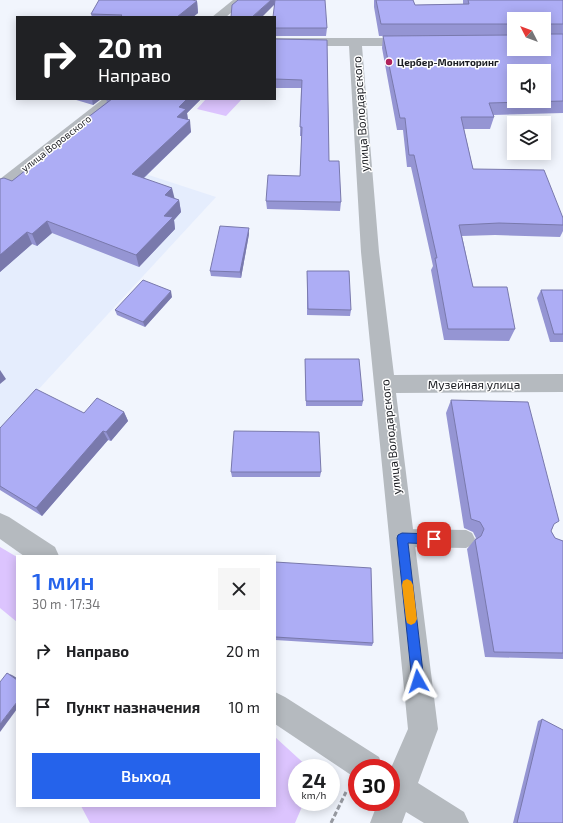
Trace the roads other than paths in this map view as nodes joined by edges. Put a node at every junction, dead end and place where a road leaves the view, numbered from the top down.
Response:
1 (240, 0) edge
2 (219, 16) edge
3 (276, 42) edge
4 (422, 42) edge
5 (355, 43) junction
6 (111, 100) edge
7 (0, 187) edge
8 (563, 383) edge
9 (385, 384) junction
10 (0, 526) edge
11 (402, 538) junction
12 (466, 539) dead end
13 (44, 555) edge
14 (276, 708) edge
15 (354, 759) edge
16 (400, 779) edge
17 (400, 790) edge
18 (389, 811) edge
19 (386, 823) edge
20 (453, 823) edge

1 - 2 street
3 - 5 street
4 - 5 street
5 - 9 street, улица Володарского
6 - 7 street, улица Воровского
8 - 9 street, Музейная улица
9 - 11 street, улица Володарского
10 - 13 street
11 - 12 lane
11 - 16 street, улица Володарского
14 - 15 street
17 - 20 street
18 - 19 street, улица Володарского

